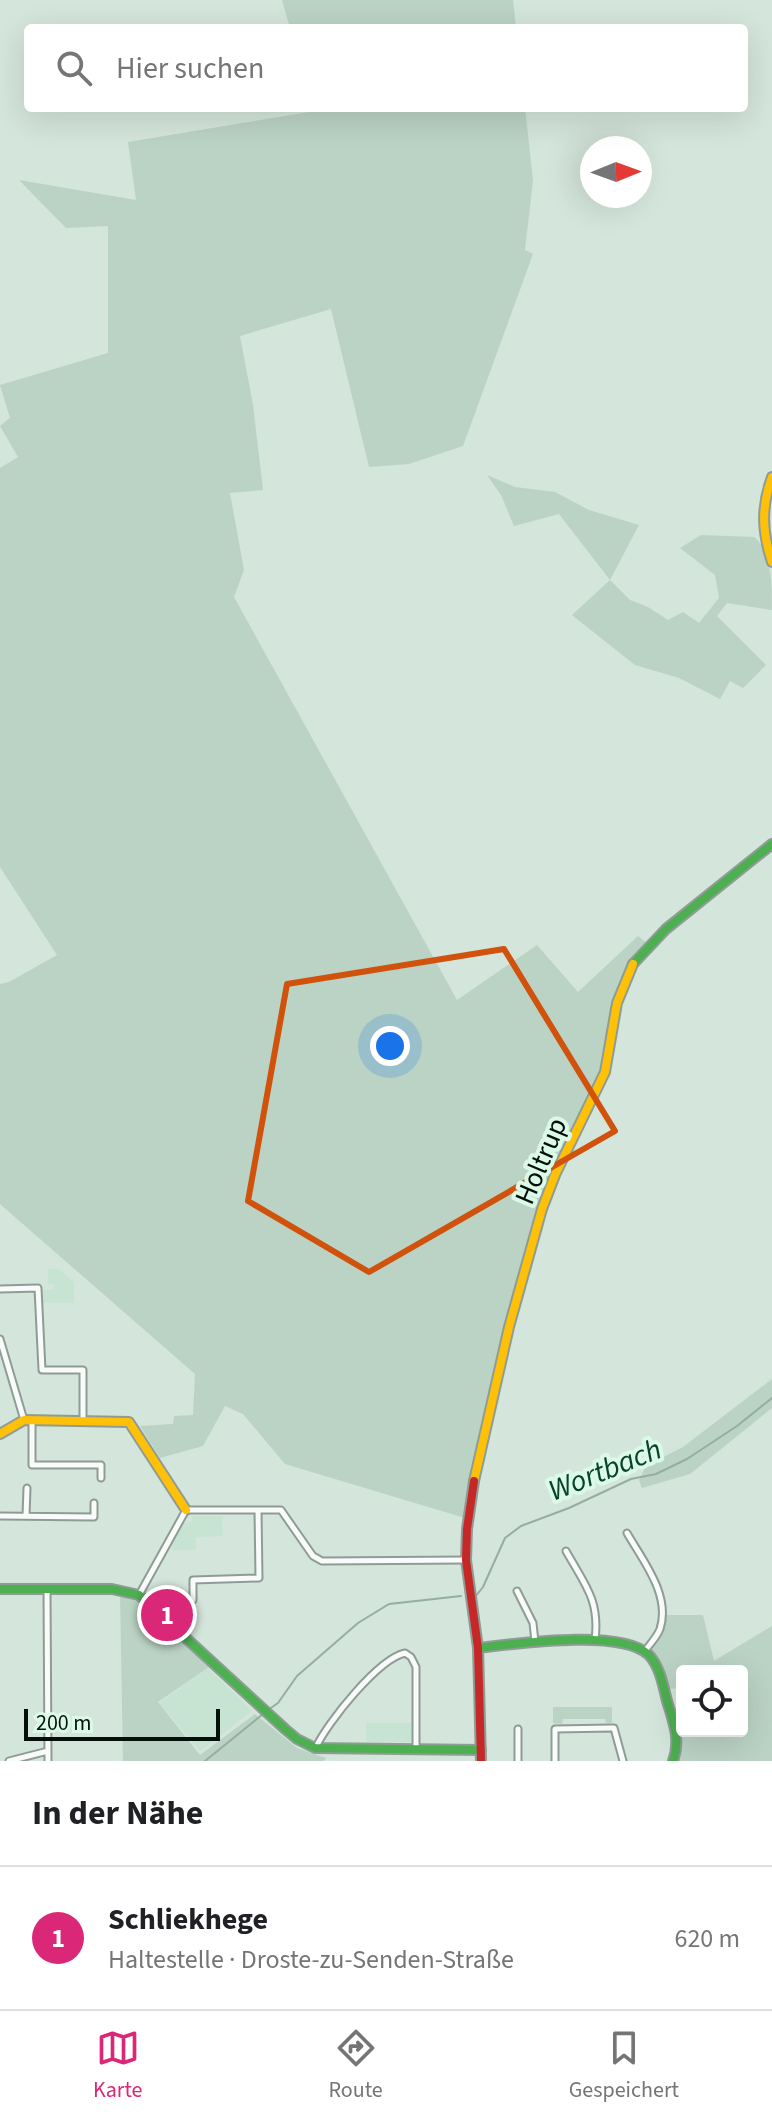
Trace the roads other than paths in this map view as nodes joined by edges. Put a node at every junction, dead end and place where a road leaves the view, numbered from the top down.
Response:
1 (772, 477) edge
2 (772, 562) edge
3 (772, 844) edge
4 (0, 1289) edge
5 (0, 1339) edge
6 (28, 1420) junction
7 (83, 1420) junction
8 (0, 1434) edge
9 (101, 1478) dead end
10 (27, 1488) dead end
11 (94, 1503) dead end
12 (186, 1510) junction
13 (258, 1510) junction
14 (0, 1516) edge
15 (26, 1516) junction
16 (627, 1533) dead end
17 (566, 1551) dead end
18 (466, 1560) junction
19 (0, 1589) edge
20 (47, 1590) junction
21 (517, 1591) dead end
22 (139, 1595) junction
23 (193, 1600) dead end
24 (595, 1641) junction
25 (535, 1642) junction
26 (478, 1648) junction
27 (645, 1652) junction
28 (518, 1729) dead end
29 (315, 1748) junction
30 (416, 1750) junction
31 (481, 1750) junction
32 (48, 1751) junction
33 (9, 1761) edge
34 (48, 1761) edge
35 (481, 1761) edge
36 (518, 1761) edge
37 (555, 1761) edge
38 (623, 1761) edge
39 (673, 1761) edge

1 - 2 street
3 - 18 street, Holtrup
4 - 7 street
5 - 6 street
6 - 7 street
6 - 8 street
6 - 9 street
7 - 12 street
10 - 15 street
11 - 15 street
12 - 13 street
12 - 22 street
13 - 18 street
13 - 23 street
14 - 15 street
16 - 27 street
17 - 24 street
18 - 26 street, Holtrup
19 - 20 street
20 - 22 street
20 - 32 street
21 - 25 street
22 - 29 street
24 - 25 street
24 - 27 street
25 - 26 street
26 - 31 street, Holtrup
27 - 39 street
28 - 36 street
29 - 30 street
29 - 30 street
30 - 31 street
31 - 35 street, Holtrup
32 - 33 street
32 - 34 street
37 - 38 street

